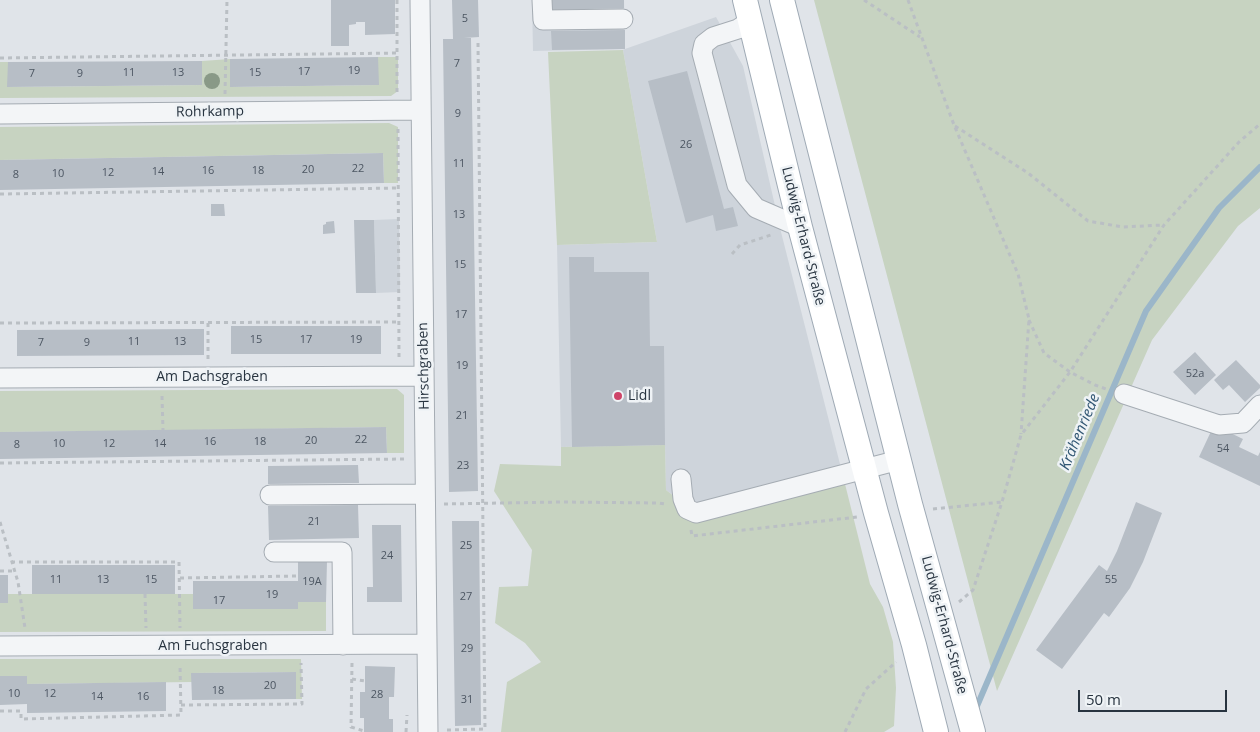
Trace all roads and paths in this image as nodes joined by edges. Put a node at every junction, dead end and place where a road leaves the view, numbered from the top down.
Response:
1 (227, 0) edge
2 (397, 0) edge
3 (420, 0) edge
4 (542, 0) edge
5 (782, 0) edge
6 (864, 0) edge
7 (908, 0) edge
8 (748, 10) edge
9 (623, 19) dead end
10 (921, 38) junction
11 (478, 43) dead end
12 (398, 53) junction
13 (225, 55) junction
14 (0, 58) edge
15 (391, 96) dead end
16 (225, 98) dead end
17 (421, 110) junction
18 (0, 114) edge
19 (1260, 124) edge
20 (954, 125) junction
21 (398, 127) dead end
22 (398, 188) junction
23 (0, 194) edge
24 (1164, 225) junction
25 (800, 227) junction
26 (773, 234) dead end
27 (732, 254) dead end
28 (1029, 319) junction
29 (208, 322) junction
30 (0, 323) edge
31 (208, 362) dead end
32 (1070, 372) junction
33 (424, 376) junction
34 (0, 378) edge
35 (1095, 385) dead end
36 (162, 391) dead end
37 (1124, 394) dead end
38 (1260, 405) edge
39 (163, 430) dead end
40 (1021, 434) junction
41 (405, 459) dead end
42 (899, 460) junction
43 (0, 463) edge
44 (865, 470) junction
45 (682, 479) dead end
46 (270, 495) dead end
47 (432, 499) junction
48 (1002, 502) junction
49 (483, 503) junction
50 (687, 509) junction
51 (933, 509) dead end
52 (876, 512) junction
53 (0, 522) edge
54 (274, 552) dead end
55 (11, 562) junction
56 (0, 571) edge
57 (14, 571) junction
58 (297, 576) dead end
59 (180, 578) junction
60 (145, 594) dead end
61 (958, 602) dead end
62 (25, 632) dead end
63 (146, 632) dead end
64 (180, 632) dead end
65 (427, 644) junction
66 (0, 646) edge
67 (348, 652) junction
68 (301, 659) dead end
69 (180, 660) dead end
70 (896, 662) dead end
71 (352, 679) junction
72 (365, 681) dead end
73 (181, 705) junction
74 (0, 711) edge
75 (364, 731) edge
76 (435, 731) edge
77 (845, 732) edge
78 (936, 732) edge
79 (973, 732) edge

1 - 13 path
2 - 12 path
3 - 17 street, Hirschgraben
4 - 9 street
5 - 42 main road, Ludwig-Erhard-Straße
6 - 10 path
7 - 10 path
8 - 25 main road, Ludwig-Erhard-Straße
8 - 25 street
10 - 20 path
11 - 49 path
12 - 13 path
12 - 15 path
13 - 14 path
13 - 16 path
17 - 18 street, Rohrkamp
17 - 33 street, Hirschgraben
19 - 24 path
20 - 24 path
20 - 28 path
21 - 22 path
22 - 23 path
22 - 29 path
24 - 32 path
25 - 44 main road, Ludwig-Erhard-Straße
26 - 27 path
28 - 32 path
28 - 40 path
29 - 30 path
29 - 31 path
32 - 35 path
32 - 40 path
33 - 34 street, Am Dachsgraben
33 - 47 street, Hirschgraben
36 - 39 path
37 - 38 street
40 - 48 path
41 - 43 path
42 - 44 street
42 - 79 main road, Ludwig-Erhard-Straße
44 - 50 street
44 - 52 main road, Ludwig-Erhard-Straße
45 - 50 street
46 - 47 street
47 - 49 path
47 - 65 street, Hirschgraben
48 - 51 path
48 - 61 path
49 - 50 path
49 - 76 path
50 - 52 path
52 - 78 main road, Ludwig-Erhard-Straße
53 - 55 path
54 - 67 street
55 - 57 path
55 - 59 path
56 - 57 path
57 - 62 path
58 - 59 path
59 - 64 path
60 - 63 path
65 - 67 street, Am Fuchsgraben
65 - 76 street, Hirschgraben
66 - 67 street, Am Fuchsgraben
67 - 71 path
68 - 73 path
69 - 73 path
70 - 77 path
71 - 72 path
71 - 75 path
73 - 74 path

